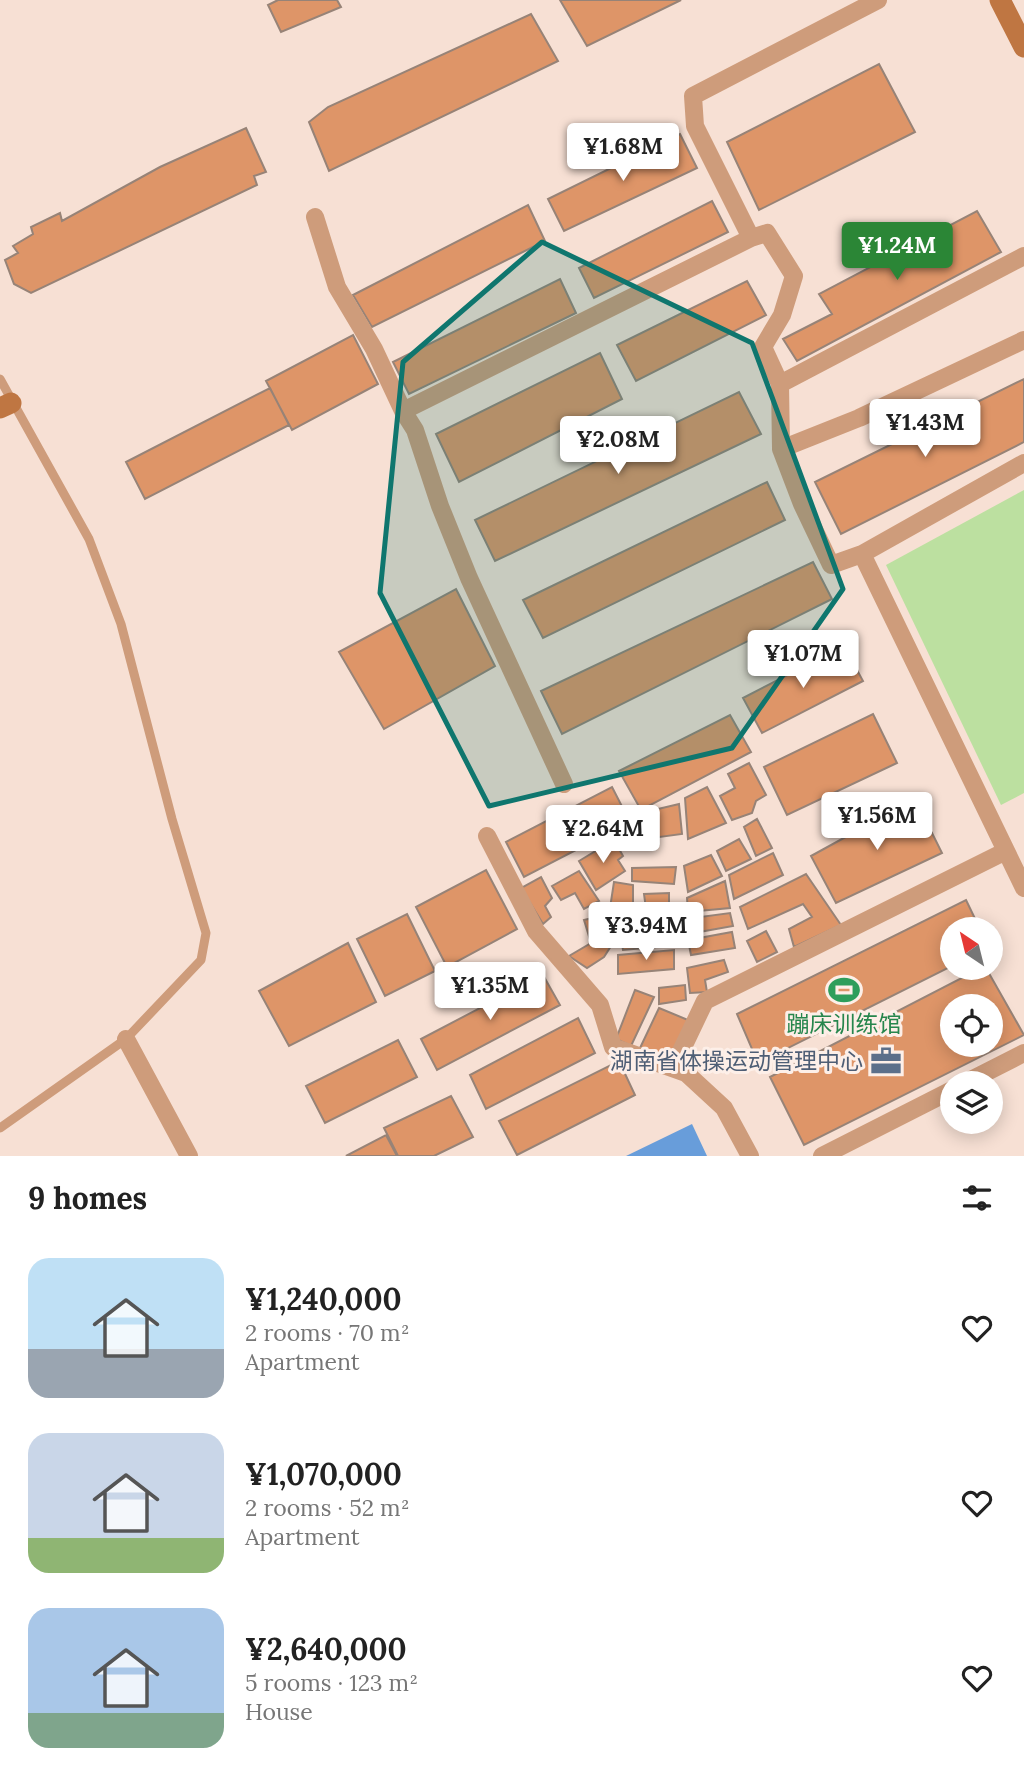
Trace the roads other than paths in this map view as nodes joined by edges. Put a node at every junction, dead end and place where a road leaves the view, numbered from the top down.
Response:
1 (878, 0) edge
2 (1000, 0) edge
3 (1024, 47) edge
4 (316, 217) dead end
5 (751, 238) junction
6 (1024, 256) edge
7 (1024, 340) edge
8 (0, 379) edge
9 (780, 384) junction
10 (6, 405) edge
11 (404, 411) junction
12 (781, 449) junction
13 (1024, 463) edge
14 (862, 554) junction
15 (564, 784) dead end
16 (487, 836) dead end
17 (1006, 851) junction
18 (1024, 888) edge
19 (126, 1040) junction
20 (1024, 1053) edge
21 (673, 1068) junction
22 (989, 1071) edge
23 (940, 1096) edge
24 (0, 1128) edge
25 (189, 1156) edge
26 (750, 1156) edge
27 (822, 1156) edge

1 - 5 street
2 - 3 main road
4 - 11 street
5 - 9 street
5 - 11 street
6 - 9 street
7 - 12 street
8 - 10 lane
9 - 12 street
10 - 19 lane
11 - 15 street
12 - 14 street
13 - 14 street
14 - 17 street
16 - 21 street
17 - 18 street
17 - 21 street
19 - 24 lane
19 - 25 street
20 - 22 street
21 - 26 street
23 - 27 street

